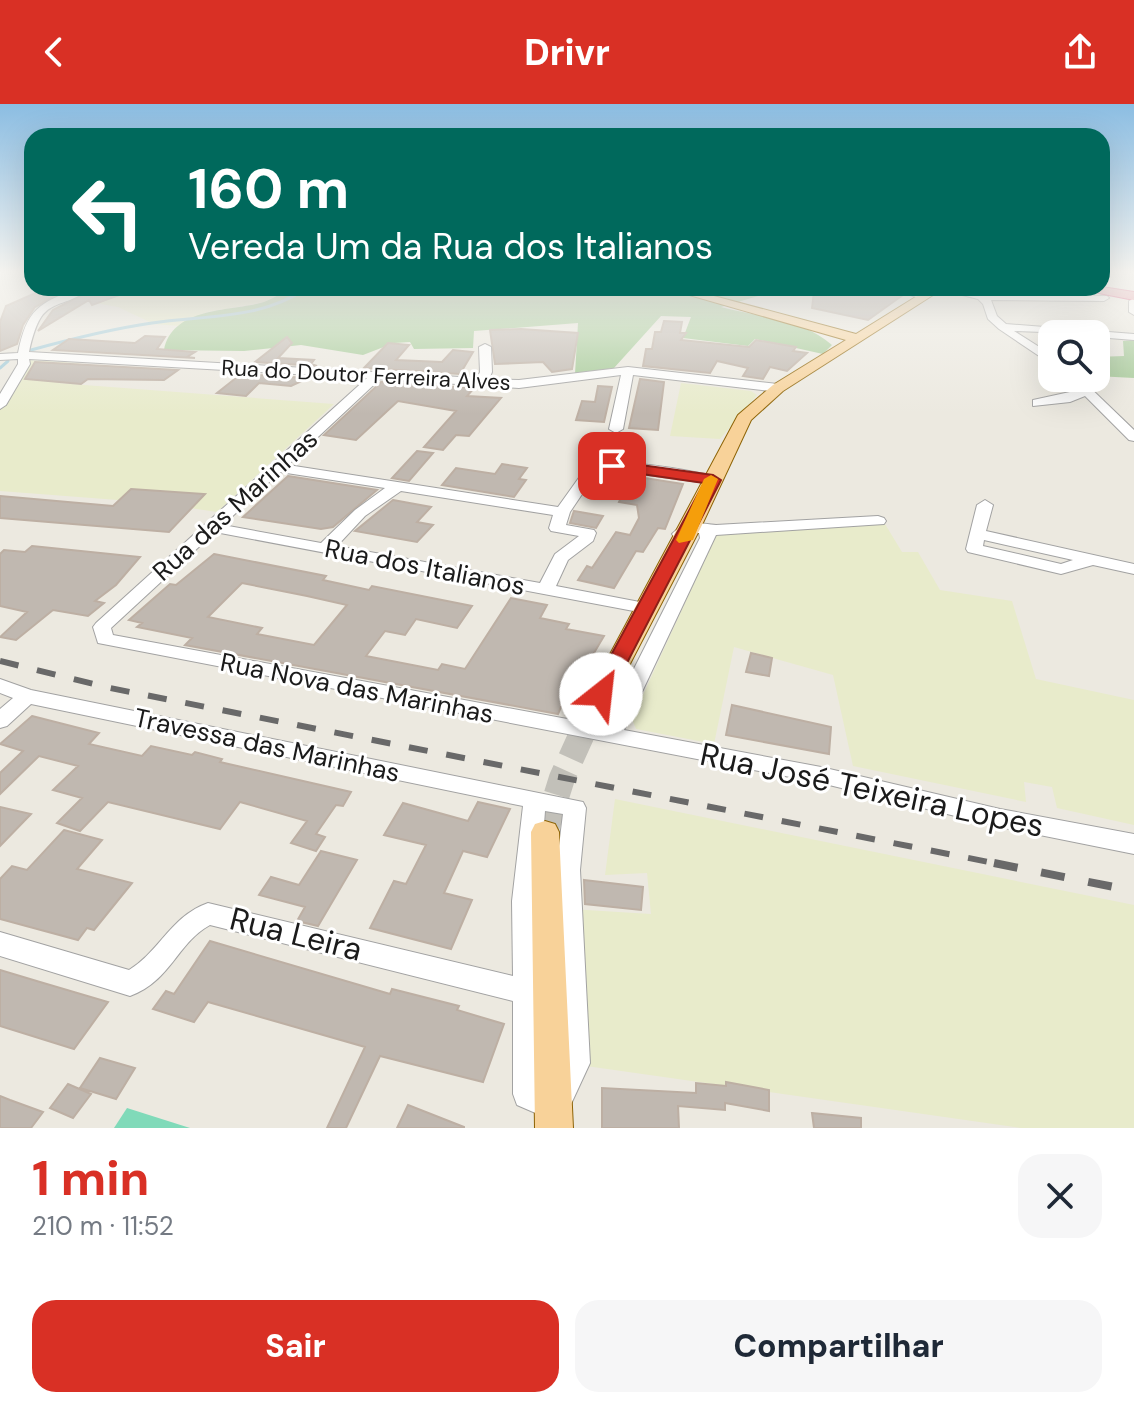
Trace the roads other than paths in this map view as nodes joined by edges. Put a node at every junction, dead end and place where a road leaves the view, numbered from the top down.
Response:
1 (35, 319) edge
2 (780, 319) edge
3 (889, 319) edge
4 (994, 319) edge
5 (1003, 327) junction
6 (873, 329) junction
7 (1134, 337) edge
8 (843, 338) junction
9 (485, 347) dead end
10 (1038, 351) edge
11 (0, 357) edge
12 (22, 357) junction
13 (628, 371) junction
14 (378, 375) junction
15 (481, 382) junction
16 (778, 388) junction
17 (1085, 392) edge
18 (1088, 392) edge
19 (1037, 403) dead end
20 (0, 405) edge
21 (616, 429) dead end
22 (1134, 437) edge
23 (277, 467) junction
24 (713, 480) junction
25 (397, 487) junction
26 (985, 505) dead end
27 (562, 512) junction
28 (878, 521) dead end
29 (211, 527) junction
30 (699, 528) junction
31 (325, 548) junction
32 (1134, 569) edge
33 (546, 590) junction
34 (639, 607) junction
35 (105, 639) joint
36 (0, 686) edge
37 (27, 696) junction
38 (591, 714) tunnel mouth
39 (0, 721) edge
40 (570, 730) junction
41 (610, 737) junction
42 (535, 800) junction
43 (545, 832) tunnel mouth
44 (1134, 844) edge
45 (0, 944) edge
46 (527, 992) junction
47 (554, 1117) edge

1 - 12 street
2 - 8 main road
3 - 6 main road
4 - 5 street
5 - 7 street
5 - 10 street
6 - 8 main road
6 - 8 main road
8 - 16 main road
9 - 15 street
11 - 12 street, Rua do Doutor Ferreira Alves
12 - 14 street, Rua do Doutor Ferreira Alves
12 - 20 street
13 - 15 street, Rua do Doutor Ferreira Alves
13 - 16 street, Rua do Doutor Ferreira Alves
13 - 21 street
14 - 15 street, Rua do Doutor Ferreira Alves
14 - 23 street, Rua das Marinhas
16 - 24 main road
17 - 19 street
18 - 22 street
23 - 25 street
23 - 29 street, Rua das Marinhas
24 - 27 street
24 - 30 main road
25 - 27 street
25 - 31 street
26 - 32 street
27 - 33 street
28 - 30 street
29 - 31 street, Rua dos Italianos
29 - 35 street, Rua das Marinhas
30 - 34 street
30 - 38 main road
30 - 41 street
31 - 33 street, Rua dos Italianos
33 - 34 street, Rua dos Italianos
34 - 40 street
35 - 40 street, Rua Nova das Marinhas
36 - 37 street, Travessa das Marinhas
37 - 39 street
37 - 42 street, Travessa das Marinhas
40 - 41 street, Rua Nova das Marinhas
41 - 44 street, Rua José Teixeira Lopes
42 - 46 street
42 - 47 street, Travessa das Marinhas
43 - 47 main road
45 - 46 street, Rua Leira
46 - 47 street

